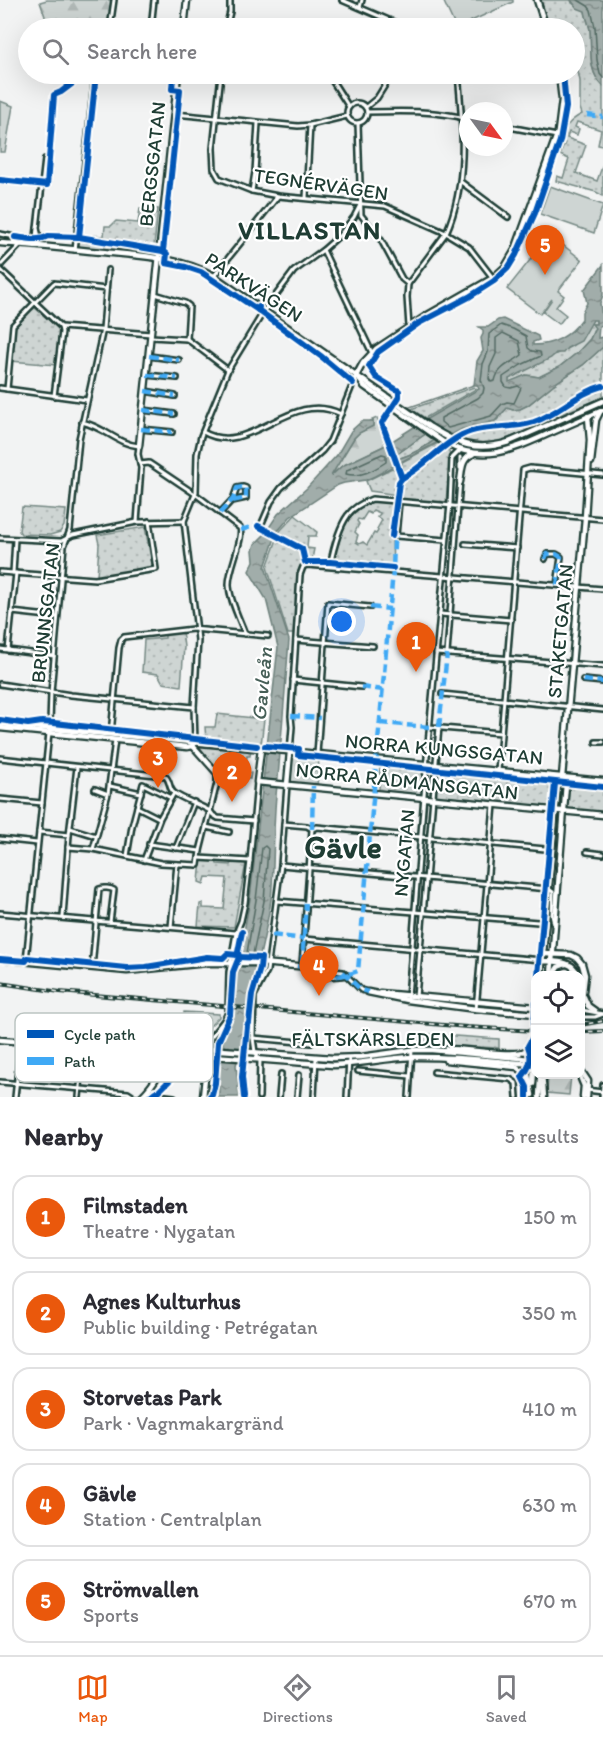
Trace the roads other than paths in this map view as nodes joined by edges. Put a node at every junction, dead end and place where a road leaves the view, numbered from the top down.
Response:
1 (114, 0) edge
2 (154, 0) edge
3 (187, 0) edge
4 (230, 0) edge
5 (342, 0) edge
6 (362, 0) edge
7 (537, 0) edge
8 (360, 8) junction
9 (111, 18) edge
10 (152, 18) edge
11 (184, 18) edge
12 (228, 18) edge
13 (384, 18) edge
14 (543, 18) edge
15 (94, 84) edge
16 (177, 84) edge
17 (220, 84) edge
18 (334, 84) edge
19 (385, 84) edge
20 (459, 84) edge
21 (560, 84) edge
22 (460, 102) edge
23 (349, 107) junction
24 (365, 107) junction
25 (367, 112) junction
26 (175, 114) junction
27 (347, 116) junction
28 (459, 116) edge
29 (216, 119) junction
30 (258, 123) junction
31 (358, 123) junction
32 (310, 125) junction
33 (513, 128) edge
34 (557, 136) junction
35 (462, 156) edge
36 (45, 159) dead end
37 (0, 180) edge
38 (461, 182) junction
39 (42, 184) junction
40 (252, 191) junction
41 (278, 196) junction
42 (306, 199) junction
43 (360, 204) junction
44 (508, 217) dead end
45 (37, 228) dead end
46 (446, 233) junction
47 (0, 234) edge
48 (0, 243) edge
49 (17, 244) junction
50 (75, 250) junction
51 (323, 250) junction
52 (159, 259) junction
53 (0, 268) edge
54 (108, 270) dead end
55 (214, 276) junction
56 (493, 278) junction
57 (408, 284) junction
58 (106, 289) junction
59 (155, 294) junction
60 (35, 303) junction
61 (264, 311) junction
62 (61, 327) junction
63 (409, 327) junction
64 (103, 329) junction
65 (151, 336) junction
66 (187, 339) junction
67 (372, 352) junction
68 (148, 356) junction
69 (179, 360) dead end
70 (228, 370) junction
71 (147, 375) junction
72 (356, 376) junction
73 (177, 378) dead end
74 (0, 388) edge
75 (7, 389) junction
76 (145, 391) junction
77 (54, 396) junction
78 (175, 396) dead end
79 (87, 400) junction
80 (603, 401) edge
81 (391, 403) junction
82 (585, 409) junction
83 (143, 410) junction
84 (602, 410) edge
85 (174, 414) dead end
86 (341, 414) junction
87 (588, 416) junction
88 (82, 422) junction
89 (141, 429) junction
90 (172, 432) dead end
91 (203, 432) junction
92 (594, 433) junction
93 (140, 446) junction
94 (468, 446) junction
95 (451, 449) junction
96 (460, 450) junction
97 (476, 453) junction
98 (460, 457) joint
99 (140, 464) junction
100 (589, 474) junction
101 (603, 475) edge
102 (460, 482) junction
103 (195, 494) junction
104 (231, 501) junction
105 (399, 502) junction
106 (450, 506) junction
107 (458, 507) junction
108 (220, 513) junction
109 (520, 513) junction
110 (585, 518) junction
111 (603, 519) edge
112 (150, 521) junction
113 (184, 521) junction
114 (136, 522) junction
115 (262, 523) dead end
116 (0, 538) edge
117 (68, 538) junction
118 (15, 539) junction
119 (446, 540) junction
120 (465, 544) dead end
121 (517, 548) junction
122 (545, 559) dead end
123 (330, 566) junction
124 (0, 572) edge
125 (15, 573) junction
126 (61, 577) junction
127 (443, 577) junction
128 (452, 577) junction
129 (514, 582) junction
130 (557, 585) junction
131 (578, 587) junction
132 (603, 589) edge
133 (370, 607) dead end
134 (12, 612) junction
135 (440, 614) junction
136 (449, 614) junction
137 (57, 616) junction
138 (511, 620) junction
139 (197, 630) junction
140 (245, 634) junction
141 (268, 636) dead end
142 (296, 640) junction
143 (325, 643) junction
144 (373, 646) dead end
145 (0, 649) edge
146 (8, 650) junction
147 (436, 653) junction
148 (447, 654) junction
149 (54, 656) junction
150 (507, 659) junction
151 (572, 664) junction
152 (603, 666) edge
153 (293, 680) junction
154 (583, 680) dead end
155 (603, 682) edge
156 (322, 683) junction
157 (0, 684) edge
158 (361, 687) dead end
159 (51, 692) junction
160 (442, 694) dead end
161 (114, 699) junction
162 (504, 701) junction
163 (568, 707) junction
164 (194, 708) junction
165 (603, 710) edge
166 (0, 726) edge
167 (430, 727) junction
168 (439, 727) junction
169 (49, 730) junction
170 (501, 733) junction
171 (113, 738) junction
172 (596, 741) dead end
173 (603, 742) edge
174 (192, 745) junction
175 (263, 749) junction
176 (290, 752) junction
177 (317, 755) junction
178 (0, 758) edge
179 (46, 762) junction
180 (427, 764) junction
181 (436, 765) junction
182 (77, 767) junction
183 (111, 770) junction
184 (498, 771) junction
185 (217, 773) joint
186 (562, 777) junction
187 (260, 782) junction
188 (603, 782) edge
189 (287, 785) junction
190 (110, 786) junction
191 (94, 789) dead end
192 (141, 793) junction
193 (174, 793) junction
194 (108, 794) junction
195 (171, 798) junction
196 (424, 798) junction
197 (0, 799) edge
198 (434, 799) junction
199 (194, 802) junction
200 (42, 803) junction
201 (494, 805) junction
202 (137, 807) junction
203 (210, 811) junction
204 (556, 811) junction
205 (563, 812) junction
206 (603, 815) edge
207 (160, 818) junction
208 (254, 821) junction
209 (284, 824) junction
210 (206, 826) junction
211 (70, 828) junction
212 (312, 829) junction
213 (39, 832) junction
214 (229, 832) dead end
215 (69, 835) junction
216 (96, 836) junction
217 (421, 837) junction
218 (430, 838) junction
219 (0, 839) edge
220 (38, 843) junction
221 (149, 844) junction
222 (491, 844) junction
223 (68, 847) junction
224 (176, 848) junction
225 (93, 849) junction
226 (545, 849) dead end
227 (200, 851) junction
228 (587, 852) dead end
229 (603, 854) edge
230 (127, 856) junction
231 (199, 858) junction
232 (144, 860) junction
233 (250, 861) junction
234 (177, 864) junction
235 (281, 865) junction
236 (309, 868) junction
237 (418, 876) junction
238 (426, 878) junction
239 (487, 883) junction
240 (549, 889) junction
241 (277, 901) junction
242 (306, 903) junction
243 (415, 911) junction
244 (423, 912) junction
245 (0, 913) edge
246 (31, 916) junction
247 (63, 917) junction
248 (484, 917) junction
249 (96, 921) junction
250 (110, 922) junction
251 (538, 922) dead end
252 (171, 927) junction
253 (555, 928) junction
254 (236, 933) junction
255 (554, 938) junction
256 (304, 939) junction
257 (412, 948) junction
258 (420, 949) junction
259 (481, 954) junction
260 (543, 954) junction
261 (553, 954) junction
262 (567, 954) junction
263 (0, 959) edge
264 (26, 961) junction
265 (542, 961) junction
266 (552, 962) junction
267 (231, 963) junction
268 (268, 964) junction
269 (569, 964) junction
270 (300, 966) junction
271 (92, 968) junction
272 (541, 971) edge
273 (552, 971) edge
274 (555, 971) edge
275 (576, 971) edge
276 (584, 971) edge
277 (368, 992) joint
278 (408, 998) junction
279 (416, 999) junction
280 (585, 999) edge
281 (476, 1002) junction
282 (531, 1006) edge
283 (476, 1009) junction
284 (585, 1010) edge
285 (595, 1011) junction
286 (531, 1014) edge
287 (585, 1017) edge
288 (213, 1033) edge
289 (253, 1038) junction
290 (0, 1040) edge
291 (15, 1041) edge
292 (311, 1043) dead end
293 (531, 1045) edge
294 (213, 1049) edge
295 (412, 1050) junction
296 (432, 1050) junction
297 (255, 1052) junction
298 (213, 1056) edge
299 (412, 1057) junction
300 (316, 1058) junction
301 (349, 1058) junction
302 (429, 1058) junction
303 (260, 1060) junction
304 (520, 1060) junction
305 (531, 1061) edge
306 (316, 1065) junction
307 (349, 1065) junction
308 (358, 1071) dead end
309 (434, 1072) dead end
310 (280, 1074) dead end
311 (299, 1075) dead end
312 (410, 1076) junction
313 (585, 1076) edge
314 (533, 1079) edge
315 (541, 1079) edge
316 (542, 1079) edge
317 (582, 1079) edge
318 (0, 1082) edge
319 (81, 1082) edge
320 (153, 1082) edge
321 (204, 1082) edge
322 (17, 1083) junction
323 (603, 1085) edge
324 (80, 1089) junction
325 (148, 1090) junction
326 (587, 1090) junction
327 (603, 1092) edge
328 (532, 1096) edge
329 (15, 1097) edge
330 (79, 1097) edge
331 (134, 1097) edge
332 (141, 1097) edge
333 (154, 1097) edge
334 (174, 1097) edge
335 (203, 1097) edge
336 (259, 1097) edge
337 (279, 1097) edge
338 (297, 1097) edge
339 (314, 1097) edge
340 (347, 1097) edge
341 (409, 1097) edge
342 (517, 1097) edge
343 (539, 1097) edge
344 (544, 1097) edge
345 (583, 1097) edge
346 (587, 1097) edge
347 (602, 1097) edge

1 - 9 street
2 - 10 street
3 - 11 main road
4 - 12 street
5 - 8 street
6 - 8 street
7 - 14 main road
8 - 13 street
15 - 50 street
16 - 26 main road, BERGSGATAN
17 - 29 street, TEGNÉRVÄGEN
18 - 23 street
19 - 24 street
20 - 22 street
21 - 34 main road
23 - 24 street
23 - 27 street
24 - 25 street
25 - 28 street
25 - 31 street
26 - 29 street
26 - 52 main road, BERGSGATAN
27 - 31 street
27 - 32 street
29 - 30 street
29 - 40 street, TEGNÉRVÄGEN
30 - 32 street
30 - 40 street
31 - 43 street
32 - 42 street
33 - 34 street
34 - 56 main road
35 - 38 street
36 - 39 street
37 - 39 street
38 - 44 street
38 - 46 street
39 - 45 street
40 - 41 street, TEGNÉRVÄGEN
41 - 42 street, TEGNÉRVÄGEN
41 - 55 street
42 - 43 street, TEGNÉRVÄGEN
43 - 46 street, TEGNÉRVÄGEN
43 - 51 street
43 - 57 street
46 - 56 street, TEGNÉRVÄGEN
46 - 57 street
47 - 49 street, PARKVÄGEN
48 - 49 main road, PARKVÄGEN
49 - 50 main road, PARKVÄGEN
49 - 53 street
50 - 52 main road, PARKVÄGEN
51 - 61 street
51 - 67 street
52 - 55 main road, PARKVÄGEN
52 - 59 main road, BERGSGATAN
53 - 60 street
54 - 58 street, BRUNNSGATAN
55 - 61 main road, PARKVÄGEN
56 - 63 main road
57 - 63 street
58 - 60 street
58 - 64 street, BRUNNSGATAN
59 - 65 main road, BERGSGATAN
59 - 66 street
60 - 62 street
60 - 75 street
61 - 70 street
61 - 72 main road, PARKVÄGEN
62 - 64 street
62 - 77 street
63 - 67 main road
64 - 65 street
64 - 79 street, BRUNNSGATAN
65 - 66 street
65 - 68 main road, BERGSGATAN
66 - 70 street
67 - 72 main road
68 - 69 street
68 - 71 main road, BERGSGATAN
70 - 91 street
71 - 73 street
71 - 76 main road, BERGSGATAN
72 - 81 main road, PARKVÄGEN
72 - 86 street
74 - 75 street
75 - 77 street
76 - 78 street
76 - 83 main road, BERGSGATAN
77 - 79 street
79 - 88 street, BRUNNSGATAN
80 - 82 main road
81 - 95 main road
81 - 95 main road
82 - 87 main road
82 - 94 main road
83 - 85 street
83 - 89 main road, BERGSGATAN
84 - 87 main road
84 - 92 main road, STAKETGATAN
86 - 91 street
86 - 115 street
87 - 92 main road, STAKETGATAN
87 - 97 main road
87 - 100 main road, STAKETGATAN
88 - 93 street
88 - 117 street, BRUNNSGATAN
89 - 90 street
89 - 93 main road, BERGSGATAN
91 - 103 street
92 - 100 main road, STAKETGATAN
93 - 99 street, BERGSGATAN
94 - 95 main road
94 - 96 main road
95 - 96 main road
95 - 96 main road
95 - 106 street, NYGATAN
96 - 97 main road
96 - 98 main road
97 - 102 main road
98 - 102 street
99 - 103 street
99 - 114 street, BERGSGATAN
100 - 101 street
100 - 109 street
100 - 110 main road, STAKETGATAN
102 - 107 street
103 - 108 street
103 - 113 street
104 - 104 street
104 - 108 street
105 - 106 street
105 - 119 street
105 - 123 street
106 - 107 street
106 - 119 street, NYGATAN
107 - 109 street
107 - 128 street
108 - 140 street
109 - 110 street
109 - 121 street
110 - 111 street
110 - 131 main road, STAKETGATAN
112 - 113 street
112 - 114 street
112 - 126 street
113 - 139 street
114 - 117 street
116 - 118 street
117 - 118 street
117 - 126 street, BRUNNSGATAN
118 - 125 street
119 - 127 street, NYGATAN
120 - 121 street
121 - 129 street
122 - 130 street
123 - 127 street
123 - 142 street
124 - 125 street
125 - 126 street
125 - 134 street
126 - 137 street, BRUNNSGATAN
127 - 128 street
127 - 135 street, NYGATAN
128 - 129 street
128 - 136 street
129 - 130 street
129 - 138 street
130 - 131 street
131 - 132 street
131 - 151 main road, STAKETGATAN
133 - 143 street
134 - 137 street
134 - 146 street
135 - 136 street
135 - 147 street, NYGATAN
136 - 138 street
136 - 148 street
137 - 149 street, BRUNNSGATAN
138 - 150 street
139 - 140 street
139 - 161 street
139 - 164 street
140 - 141 street
142 - 143 street
142 - 153 street
143 - 144 street
143 - 156 street
145 - 146 street
146 - 149 street
147 - 148 street
147 - 167 street, NYGATAN
148 - 150 street
149 - 159 street, BRUNNSGATAN
150 - 151 street
150 - 162 street
151 - 152 street
151 - 163 main road, STAKETGATAN
153 - 156 street
153 - 176 street
154 - 155 street
156 - 158 street
156 - 177 street
157 - 159 street
159 - 161 street
159 - 169 street, BRUNNSGATAN
160 - 162 street
161 - 164 street
161 - 171 street
162 - 163 street
162 - 170 street
163 - 165 street
163 - 186 main road, STAKETGATAN
164 - 174 street
166 - 169 main road
167 - 168 street
167 - 180 street, NYGATAN
168 - 170 street
168 - 181 street, NYGATAN
169 - 171 main road
169 - 179 street, BRUNNSGATAN
170 - 184 street
171 - 174 main road
171 - 174 main road
171 - 183 street
172 - 173 street
174 - 175 main road, NORRA KUNGSGATAN
174 - 185 main road
175 - 176 main road, NORRA KUNGSGATAN
175 - 187 main road
176 - 177 main road, NORRA KUNGSGATAN
176 - 189 main road
177 - 180 main road, NORRA KUNGSGATAN
178 - 179 street
179 - 182 street
179 - 200 street, BRUNNSGATAN
180 - 181 main road, NORRA KUNGSGATAN
180 - 196 street, NYGATAN
181 - 184 main road, NORRA KUNGSGATAN
181 - 198 street, NYGATAN
182 - 183 street
182 - 211 street
183 - 190 street
183 - 193 street
184 - 186 main road, NORRA KUNGSGATAN
185 - 203 street
186 - 188 main road, NORRA KUNGSGATAN
186 - 204 main road, STAKETGATAN
186 - 205 main road, STAKETGATAN
187 - 189 main road, NORRA RÅDMANSGATAN
187 - 208 street
189 - 196 main road, NORRA RÅDMANSGATAN
189 - 209 street
190 - 192 street
190 - 194 street
191 - 194 street
192 - 195 street
192 - 202 street
193 - 195 street
193 - 199 street
194 - 216 street
195 - 207 street
196 - 198 main road, NORRA RÅDMANSGATAN
196 - 217 street, NYGATAN
197 - 200 street
198 - 201 main road, NORRA RÅDMANSGATAN
198 - 218 street, NYGATAN
199 - 203 street
199 - 224 street
200 - 213 street, BRUNNSGATAN
201 - 204 main road, NORRA RÅDMANSGATAN
201 - 222 street
202 - 207 street
202 - 230 street
203 - 208 street
203 - 210 street
204 - 205 main road, NORRA RÅDMANSGATAN
204 - 240 main road, STAKETGATAN
205 - 206 main road, NORRA RÅDMANSGATAN
205 - 253 main road, STAKETGATAN
207 - 221 street
208 - 233 street
209 - 212 street
209 - 235 street
210 - 214 street
210 - 227 street
211 - 215 street
211 - 216 street
212 - 217 street
212 - 236 street
213 - 215 street
213 - 220 street, BRUNNSGATAN
215 - 223 street
216 - 225 street
217 - 218 street
217 - 237 street, NYGATAN
218 - 222 street
218 - 238 street, NYGATAN
219 - 220 street
220 - 246 street, BRUNNSGATAN
221 - 224 street
221 - 232 street
222 - 226 street
222 - 239 street
223 - 225 street
223 - 247 street
224 - 227 street
225 - 230 street
227 - 231 street
228 - 229 street
230 - 232 street
231 - 233 street
231 - 234 street
232 - 234 street
233 - 254 street
234 - 252 street
235 - 236 street
235 - 241 street
236 - 237 street
236 - 242 street
237 - 238 street
237 - 243 street, NYGATAN
238 - 239 street
238 - 244 street, NYGATAN
239 - 240 street
239 - 248 street
240 - 253 street
240 - 260 main road, STAKETGATAN
241 - 242 street
241 - 268 street
242 - 243 street
242 - 256 street
243 - 244 street
243 - 257 street, NYGATAN
244 - 248 street
244 - 258 street, NYGATAN
245 - 246 street
246 - 247 street
246 - 264 street, BRUNNSGATAN
247 - 249 street
248 - 251 street
248 - 259 street
249 - 250 street
249 - 250 street
249 - 271 street
250 - 252 street
252 - 254 street
253 - 255 main road, STAKETGATAN
254 - 267 street
255 - 261 main road, STAKETGATAN
255 - 262 main road
256 - 257 street
256 - 270 street
257 - 258 street
257 - 278 street, NYGATAN
258 - 259 street
258 - 279 street, NYGATAN
259 - 265 street
259 - 281 street
260 - 261 main road
260 - 265 main road, STAKETGATAN
261 - 262 main road
261 - 266 main road, STAKETGATAN
262 - 276 main road
263 - 264 main road
264 - 271 main road
265 - 266 main road
265 - 272 main road, STAKETGATAN
266 - 269 main road
266 - 273 main road, STAKETGATAN
267 - 268 main road
267 - 271 main road
267 - 288 street
268 - 270 main road
268 - 289 street
269 - 274 main road
269 - 275 main road
270 - 277 street
277 - 278 main road
278 - 279 main road
279 - 281 main road
279 - 283 main road
280 - 285 main road
281 - 282 main road
281 - 283 street
283 - 286 main road
284 - 285 street
285 - 287 street
289 - 292 street
289 - 297 street
290 - 291 main road, FÄLTSKÄRSLEDEN
293 - 296 main road
294 - 297 main road, FÄLTSKÄRSLEDEN
295 - 296 main road, FÄLTSKÄRSLEDEN
295 - 299 street
295 - 301 main road, FÄLTSKÄRSLEDEN
296 - 304 main road, FÄLTSKÄRSLEDEN
297 - 300 main road, FÄLTSKÄRSLEDEN
297 - 303 street
298 - 303 main road, FÄLTSKÄRSLEDEN
299 - 302 main road, FÄLTSKÄRSLEDEN
299 - 307 main road, FÄLTSKÄRSLEDEN
299 - 312 street
300 - 301 main road, FÄLTSKÄRSLEDEN
300 - 306 street
301 - 307 street
302 - 304 main road, FÄLTSKÄRSLEDEN
302 - 328 main road
303 - 306 main road, FÄLTSKÄRSLEDEN
303 - 336 street
304 - 305 main road, FÄLTSKÄRSLEDEN, bridge
306 - 307 main road, FÄLTSKÄRSLEDEN
306 - 339 street
307 - 340 street
308 - 312 street
309 - 342 street
310 - 337 street
311 - 338 street
312 - 341 street
313 - 326 main road
314 - 328 main road
315 - 343 main road
316 - 344 main road
317 - 326 main road
318 - 322 street
319 - 324 street
320 - 325 main road
321 - 335 main road
322 - 324 street
322 - 329 street
323 - 327 street
324 - 330 street
324 - 331 street
325 - 332 main road
325 - 333 street
326 - 327 street
326 - 345 main road
326 - 346 main road
327 - 347 street
333 - 334 street

